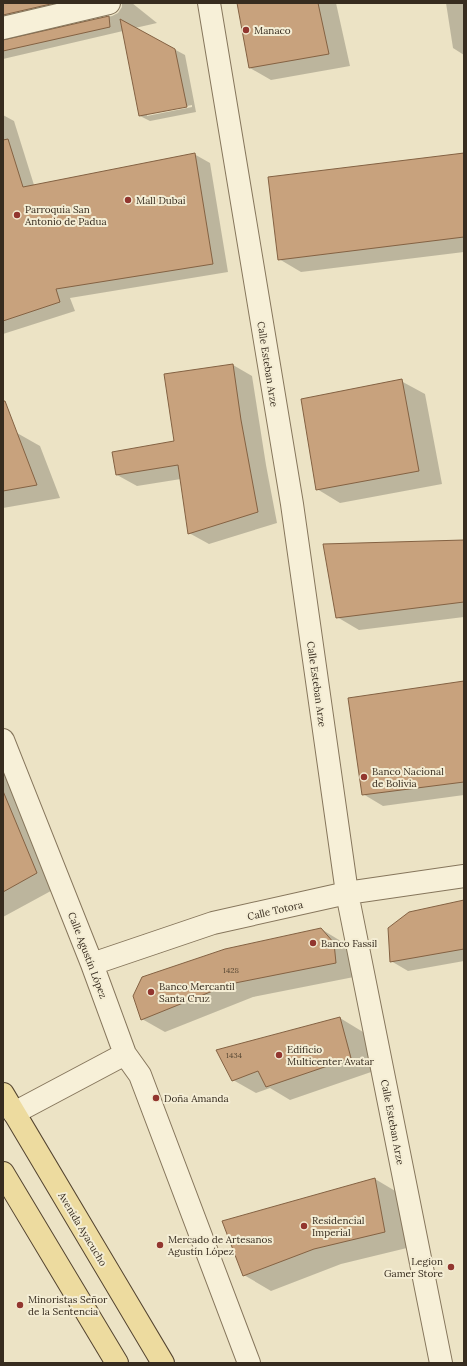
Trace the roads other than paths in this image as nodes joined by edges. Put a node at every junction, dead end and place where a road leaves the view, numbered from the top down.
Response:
1 (109, 3) edge
2 (209, 3) edge
3 (3, 28) edge
4 (3, 740) edge
5 (464, 876) edge
6 (347, 893) junction
7 (92, 964) junction
8 (125, 1054) junction
9 (3, 1094) edge
10 (14, 1113) junction
11 (3, 1173) edge
12 (117, 1363) edge
13 (163, 1363) edge
14 (249, 1363) edge
15 (441, 1363) edge

1 - 3 street
2 - 6 street, Calle Esteban Arze
4 - 7 street, Calle Agustín López
5 - 6 street, Calle Totora
6 - 7 street, Calle Totora
6 - 15 street, Calle Esteban Arze
7 - 8 street, Calle Agustín López
8 - 10 street
8 - 14 street, Calle Agustín López
9 - 10 main road, Avenida Ayacucho
10 - 13 main road, Avenida Ayacucho
11 - 12 main road

